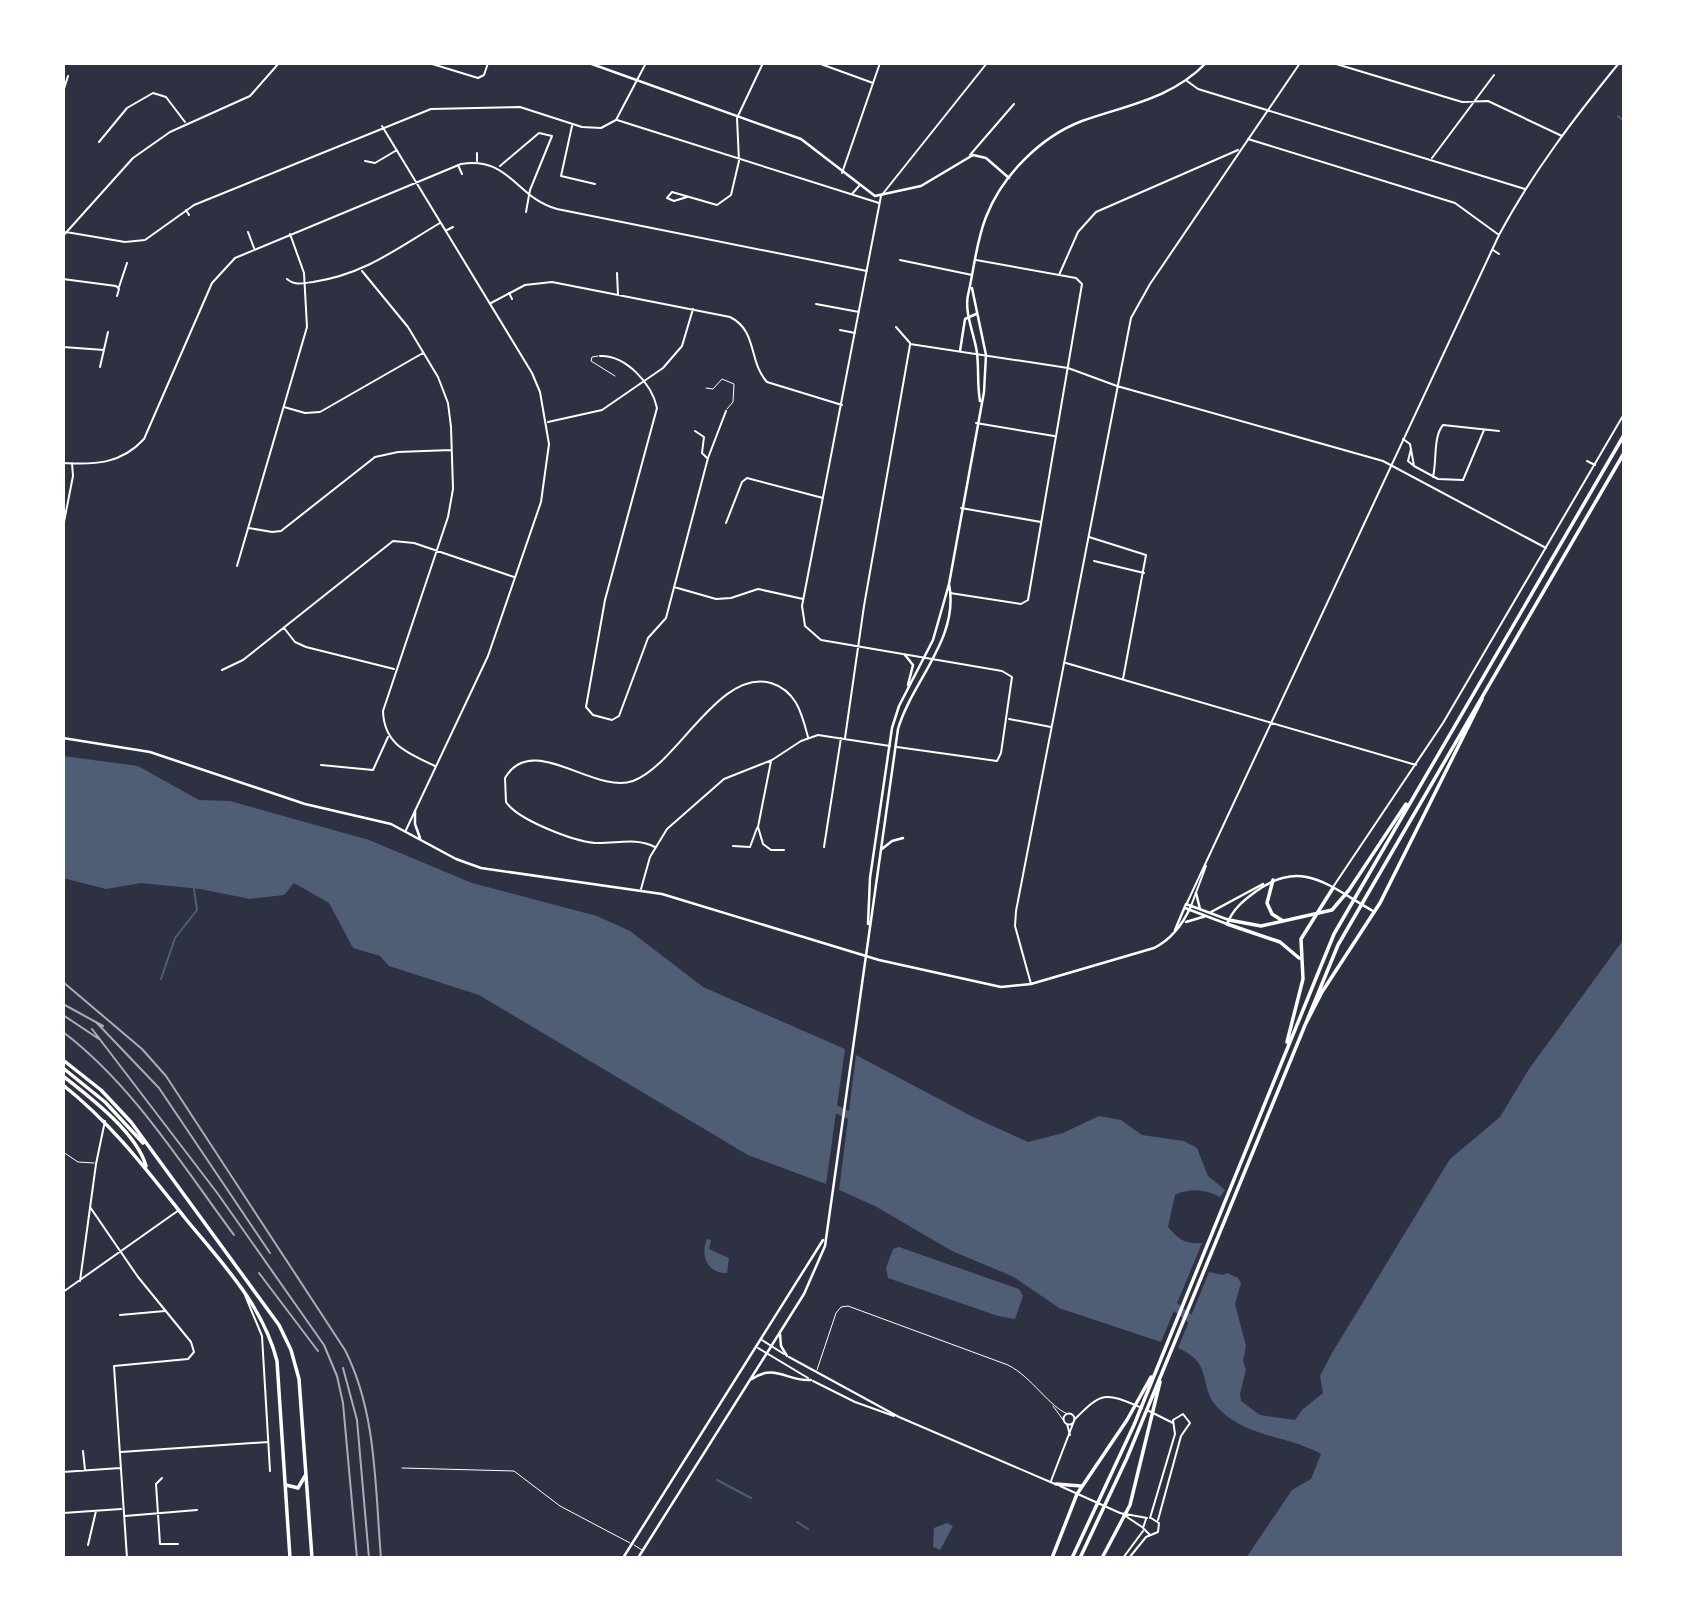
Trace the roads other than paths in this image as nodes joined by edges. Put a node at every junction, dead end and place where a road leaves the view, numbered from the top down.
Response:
1 (279, 63) edge
2 (429, 63) edge
3 (488, 63) edge
4 (589, 63) edge
5 (646, 63) edge
6 (763, 63) edge
7 (818, 63) edge
8 (880, 63) edge
9 (987, 63) edge
10 (1300, 63) edge
11 (1333, 63) edge
12 (1619, 63) edge
13 (1204, 64) edge
14 (601, 65) edge
15 (1494, 75) dead end
16 (68, 76) dead end
17 (637, 80) junction
18 (1186, 80) junction
19 (972, 81) junction
20 (874, 83) junction
21 (977, 85) dead end
22 (63, 92) edge
23 (1014, 104) dead end
24 (1472, 104) junction
25 (1267, 110) junction
26 (737, 116) junction
27 (616, 120) junction
28 (186, 123) junction
29 (572, 124) junction
30 (382, 126) junction
31 (1563, 136) junction
32 (1247, 138) junction
33 (99, 142) dead end
34 (398, 150) junction
35 (1239, 150) junction
36 (128, 153) dead end
37 (477, 153) dead end
38 (969, 156) junction
39 (133, 158) junction
40 (1431, 159) junction
41 (365, 161) dead end
42 (739, 161) junction
43 (477, 162) junction
44 (458, 164) junction
45 (498, 167) junction
46 (842, 173) junction
47 (462, 174) dead end
48 (1009, 178) junction
49 (417, 181) junction
50 (595, 184) dead end
51 (859, 186) junction
52 (1525, 190) junction
53 (529, 194) junction
54 (852, 195) junction
55 (881, 196) junction
56 (687, 197) junction
57 (880, 203) junction
58 (185, 209) junction
59 (526, 212) dead end
60 (188, 215) dead end
61 (441, 223) junction
62 (626, 223) junction
63 (453, 227) dead end
64 (625, 228) dead end
65 (446, 230) junction
66 (248, 232) dead end
67 (290, 234) junction
68 (64, 235) edge
69 (1499, 235) junction
70 (459, 240) dead end
71 (453, 243) junction
72 (255, 248) junction
73 (752, 248) junction
74 (1492, 250) junction
75 (1499, 254) dead end
76 (751, 255) dead end
77 (900, 260) dead end
78 (975, 260) junction
79 (127, 263) dead end
80 (362, 271) junction
81 (867, 271) junction
82 (617, 273) dead end
83 (973, 275) junction
84 (1059, 275) junction
85 (63, 279) edge
86 (288, 279) dead end
87 (305, 283) junction
88 (118, 288) junction
89 (972, 288) junction
90 (508, 293) junction
91 (610, 293) junction
92 (618, 295) junction
93 (1471, 295) junction
94 (117, 296) dead end
95 (512, 299) dead end
96 (610, 299) dead end
97 (1476, 299) dead end
98 (490, 304) junction
99 (816, 304) dead end
100 (693, 309) junction
101 (859, 312) junction
102 (970, 314) junction
103 (976, 314) junction
104 (1460, 317) junction
105 (1466, 321) dead end
106 (896, 327) dead end
107 (840, 330) dead end
108 (107, 331) dead end
109 (855, 333) junction
110 (910, 344) junction
111 (63, 346) edge
112 (104, 350) junction
113 (960, 351) junction
114 (424, 352) junction
115 (977, 354) junction
116 (986, 355) junction
117 (600, 356) joint
118 (100, 367) dead end
119 (1068, 368) junction
120 (615, 376) dead end
121 (642, 382) junction
122 (1117, 386) junction
123 (1426, 387) junction
124 (706, 388) dead end
125 (1433, 390) dead end
126 (980, 403) junction
127 (842, 405) junction
128 (283, 407) junction
129 (726, 411) joint
130 (1624, 414) edge
131 (547, 422) junction
132 (976, 423) junction
133 (1484, 429) junction
134 (695, 431) dead end
135 (1499, 431) dead end
136 (1624, 435) edge
137 (1055, 436) junction
138 (1402, 439) junction
139 (452, 450) junction
140 (1624, 453) edge
141 (708, 458) junction
142 (1587, 461) dead end
143 (63, 463) edge
144 (72, 463) junction
145 (1390, 465) junction
146 (1595, 465) junction
147 (1433, 477) junction
148 (824, 498) junction
149 (1475, 504) dead end
150 (961, 508) junction
151 (1473, 509) junction
152 (1042, 522) junction
153 (726, 523) dead end
154 (63, 527) edge
155 (247, 527) junction
156 (1088, 537) junction
157 (1546, 548) junction
158 (437, 550) junction
159 (453, 556) junction
160 (1094, 561) dead end
161 (450, 562) dead end
162 (237, 566) dead end
163 (1144, 573) junction
164 (516, 577) junction
165 (949, 584) junction
166 (674, 587) junction
167 (944, 593) junction
168 (951, 593) junction
169 (804, 599) junction
170 (507, 602) junction
171 (513, 604) dead end
172 (942, 606) junction
173 (948, 608) junction
174 (937, 626) junction
175 (284, 627) junction
176 (945, 628) junction
177 (858, 647) junction
178 (905, 655) junction
179 (925, 659) junction
180 (934, 660) junction
181 (1065, 663) junction
182 (396, 669) junction
183 (222, 670) dead end
184 (1493, 676) junction
185 (1122, 679) junction
186 (908, 688) junction
187 (1008, 719) junction
188 (1270, 723) junction
189 (1051, 727) junction
190 (388, 737) junction
191 (808, 737) junction
192 (843, 737) junction
193 (63, 738) edge
194 (890, 746) junction
195 (895, 747) junction
196 (772, 760) junction
197 (321, 765) dead end
198 (1416, 765) junction
199 (436, 767) junction
200 (1421, 781) junction
201 (415, 811) junction
202 (758, 827) junction
203 (405, 830) junction
204 (420, 838) junction
205 (904, 838) dead end
206 (733, 846) dead end
207 (655, 847) junction
208 (824, 847) dead end
209 (784, 850) dead end
210 (881, 851) junction
211 (1207, 861) junction
212 (1273, 880) junction
213 (1267, 883) junction
214 (1335, 889) junction
215 (641, 890) junction
216 (1196, 893) junction
217 (1188, 907) junction
218 (1200, 909) junction
219 (1371, 910) junction
220 (1208, 914) junction
221 (1284, 921) junction
222 (1228, 922) junction
223 (1183, 923) junction
224 (868, 924) junction
225 (1174, 931) junction
226 (1300, 959) junction
227 (1031, 984) junction
228 (1284, 1054) junction
229 (1290, 1056) junction
230 (63, 1060) edge
231 (63, 1069) edge
232 (63, 1076) edge
233 (63, 1085) edge
234 (105, 1121) junction
235 (63, 1152) edge
236 (152, 1153) junction
237 (96, 1164) junction
238 (147, 1168) junction
239 (90, 1207) junction
240 (178, 1210) junction
241 (825, 1237) junction
242 (122, 1252) junction
243 (80, 1281) junction
244 (63, 1292) edge
245 (245, 1294) junction
246 (167, 1311) junction
247 (121, 1315) dead end
248 (781, 1331) junction
249 (762, 1340) junction
250 (771, 1346) junction
251 (758, 1348) junction
252 (767, 1353) junction
253 (787, 1356) junction
254 (816, 1373) junction
255 (749, 1381) junction
256 (812, 1381) junction
257 (1143, 1398) junction
258 (1052, 1404) junction
259 (1068, 1414) junction
260 (899, 1417) junction
261 (1146, 1419) junction
262 (1074, 1420) junction
263 (1064, 1421) junction
264 (1067, 1424) junction
265 (1173, 1424) junction
266 (1070, 1436) junction
267 (268, 1442) junction
268 (83, 1451) dead end
269 (120, 1452) junction
270 (121, 1468) junction
271 (402, 1468) dead end
272 (85, 1471) junction
273 (270, 1471) dead end
274 (63, 1472) edge
275 (306, 1474) junction
276 (162, 1478) dead end
277 (1051, 1482) junction
278 (1056, 1484) junction
279 (286, 1485) junction
280 (1082, 1486) junction
281 (1077, 1494) junction
282 (123, 1509) junction
283 (197, 1510) dead end
284 (96, 1511) junction
285 (63, 1513) edge
286 (158, 1513) junction
287 (1126, 1515) junction
288 (124, 1516) junction
289 (1149, 1518) junction
290 (1157, 1520) junction
291 (1143, 1529) junction
292 (1150, 1535) junction
293 (178, 1544) dead end
294 (632, 1544) junction
295 (88, 1545) dead end
296 (642, 1550) junction
297 (127, 1558) edge
298 (290, 1558) edge
299 (312, 1558) edge
300 (623, 1558) edge
301 (638, 1558) edge
302 (1052, 1558) edge
303 (1072, 1558) edge
304 (1080, 1558) edge
305 (1102, 1558) edge
306 (1123, 1558) edge
307 (1129, 1558) edge

1 - 28 street
2 - 3 street
4 - 14 main road
5 - 17 street
6 - 26 street
7 - 20 street
8 - 20 street
9 - 19 street
10 - 25 street
11 - 24 street
12 - 31 street
13 - 18 main road
14 - 17 main road
15 - 24 street
16 - 22 street
17 - 26 main road
17 - 27 street
18 - 25 street
18 - 48 main road
19 - 21 street
19 - 55 street
20 - 46 street
23 - 38 street
24 - 31 street
24 - 40 street
25 - 32 street
25 - 40 street
26 - 42 street
26 - 46 main road
27 - 29 street
27 - 42 street
28 - 33 street
28 - 39 street
29 - 30 street
29 - 50 street
30 - 34 street
30 - 58 street
31 - 52 street
32 - 35 street
32 - 69 street
34 - 41 street
34 - 49 street
35 - 84 street
35 - 122 street
36 - 39 street
37 - 43 street
38 - 48 main road
38 - 55 main road
39 - 68 street
40 - 52 street
42 - 54 street
42 - 56 street
43 - 44 street
43 - 45 street
44 - 47 street
44 - 49 street
45 - 53 street
45 - 53 street
46 - 51 main road
48 - 78 main road
49 - 61 street
49 - 67 street
51 - 54 street
51 - 55 main road
52 - 69 street
53 - 59 street
53 - 62 street
54 - 57 street
55 - 57 street
56 - 56 street
57 - 81 street
58 - 60 street
58 - 68 street
61 - 65 street
61 - 80 street
62 - 64 street
62 - 73 street
63 - 65 street
65 - 71 street
66 - 72 street
67 - 72 street
67 - 87 street
69 - 74 street
70 - 71 street
71 - 98 street
72 - 144 street
73 - 76 street
73 - 81 street
74 - 75 street
74 - 93 street
77 - 83 street
78 - 83 main road
78 - 84 street
79 - 88 street
80 - 87 street
80 - 114 street
81 - 101 street
82 - 92 street
83 - 89 main road
84 - 119 street
85 - 88 street
86 - 87 street
87 - 128 street
88 - 94 street
89 - 102 main road
89 - 103 main road
90 - 91 street
90 - 95 street
90 - 98 street
91 - 92 street
91 - 96 street
92 - 100 street
93 - 97 street
93 - 104 street
98 - 131 street
99 - 101 street
100 - 121 street
100 - 127 street
101 - 109 street
102 - 103 main road
102 - 113 main road
102 - 115 main road
103 - 116 main road
104 - 105 street
104 - 123 street
106 - 110 street
107 - 109 street
108 - 112 street
109 - 127 street
110 - 113 street
110 - 177 street
111 - 112 street
112 - 118 street
113 - 115 street
114 - 128 street
114 - 139 street
115 - 116 street
115 - 126 main road
116 - 119 street
116 - 126 main road
117 - 120 lane
117 - 121 street
119 - 122 street
119 - 137 street
121 - 131 street
121 - 166 street
122 - 145 street
122 - 156 street
123 - 125 street
123 - 138 street
124 - 129 lane
126 - 132 main road
127 - 148 street
128 - 155 street
129 - 141 street
130 - 146 street
131 - 164 street
132 - 137 street
132 - 150 main road
133 - 135 street
133 - 147 street
133 - 147 street
134 - 141 street
136 - 200 main road
137 - 152 street
138 - 145 street
138 - 147 street
139 - 155 street
139 - 158 street
140 - 184 main road
141 - 166 street
142 - 146 street
143 - 144 street
144 - 154 street
145 - 151 street
145 - 188 street
146 - 157 street
148 - 153 street
148 - 169 street
149 - 151 street
150 - 152 street
150 - 165 main road
151 - 157 street
152 - 168 street
155 - 162 street
156 - 163 street
156 - 181 street
157 - 198 street
158 - 159 street
158 - 175 street
158 - 182 street
159 - 161 street
159 - 164 street
160 - 163 street
163 - 185 street
164 - 170 street
165 - 167 main road
165 - 168 main road
166 - 169 street
167 - 168 street
167 - 172 main road
168 - 173 main road
169 - 177 street
170 - 171 street
170 - 199 street
172 - 173 main road
172 - 174 main road
173 - 176 main road
174 - 176 main road
174 - 179 main road
175 - 182 street
175 - 183 street
176 - 180 main road
177 - 178 street
177 - 192 street
178 - 179 street
178 - 186 main road
179 - 180 street
179 - 186 main road
180 - 187 street
180 - 195 main road
181 - 185 street
181 - 189 street
182 - 190 street
184 - 219 main road
184 - 229 main road
185 - 188 street
186 - 194 main road
187 - 189 street
187 - 195 street
188 - 198 street
188 - 211 street
189 - 227 street
190 - 197 street
190 - 199 street
191 - 192 street
191 - 196 street
191 - 207 street
192 - 194 street
192 - 208 street
193 - 203 main road
194 - 224 main road
195 - 210 main road
196 - 202 street
196 - 207 street
198 - 214 street
199 - 201 street
200 - 221 main road
200 - 228 main road
201 - 203 street
201 - 204 main road
202 - 206 street
202 - 209 street
203 - 204 main road
204 - 215 main road
205 - 210 main road
207 - 215 street
210 - 224 main road
211 - 216 street
211 - 217 street
212 - 213 main road
212 - 214 main road
212 - 221 main road
213 - 220 main road
213 - 222 main road
214 - 219 main road
214 - 226 main road
215 - 227 main road
216 - 217 street
216 - 218 main road
217 - 218 main road
217 - 220 main road
217 - 223 main road
217 - 225 main road
218 - 220 main road
219 - 229 main road
220 - 222 main road
220 - 223 main road
221 - 222 main road
222 - 226 main road
223 - 225 main road
224 - 241 main road
225 - 227 main road
226 - 228 main road
228 - 257 main road
229 - 261 main road
230 - 236 main road
231 - 236 main road
232 - 238 main road
233 - 234 main road
234 - 237 street
234 - 238 main road
235 - 237 lane
236 - 275 main road
237 - 239 street
238 - 240 main road
239 - 242 street
239 - 243 street
240 - 242 street
240 - 245 main road
241 - 248 main road
241 - 249 main road
242 - 243 street
242 - 246 street
243 - 244 street
245 - 267 street
245 - 279 main road
246 - 247 street
246 - 269 street
248 - 250 main road
248 - 253 main road
249 - 250 street
249 - 251 main road
250 - 252 main road
250 - 253 street
251 - 252 street
251 - 294 main road
252 - 255 main road
252 - 256 street
253 - 254 street
254 - 256 lane
254 - 258 lane
254 - 260 street
255 - 256 main road
255 - 296 main road
256 - 260 street
257 - 280 main road
257 - 303 main road
258 - 259 lane
258 - 263 lane
259 - 262 street
259 - 263 street
260 - 277 street
261 - 287 main road
261 - 304 main road
262 - 264 street
262 - 265 street
262 - 266 street
263 - 264 street
264 - 266 street
265 - 289 street
265 - 290 street
266 - 277 street
267 - 269 street
267 - 273 street
268 - 272 street
269 - 270 street
270 - 272 street
270 - 282 street
271 - 294 lane
272 - 274 street
275 - 279 main road
275 - 299 main road
276 - 286 street
277 - 278 street
278 - 280 main road
278 - 281 street
279 - 298 main road
280 - 281 main road
281 - 287 street
281 - 302 main road
282 - 284 street
282 - 288 street
283 - 286 street
284 - 285 street
284 - 295 street
286 - 288 street
286 - 293 street
287 - 289 street
287 - 291 street
287 - 305 main road
288 - 297 street
289 - 290 street
289 - 291 street
290 - 292 street
291 - 292 street
291 - 306 street
292 - 307 street
294 - 296 lane
294 - 300 main road
296 - 301 main road

